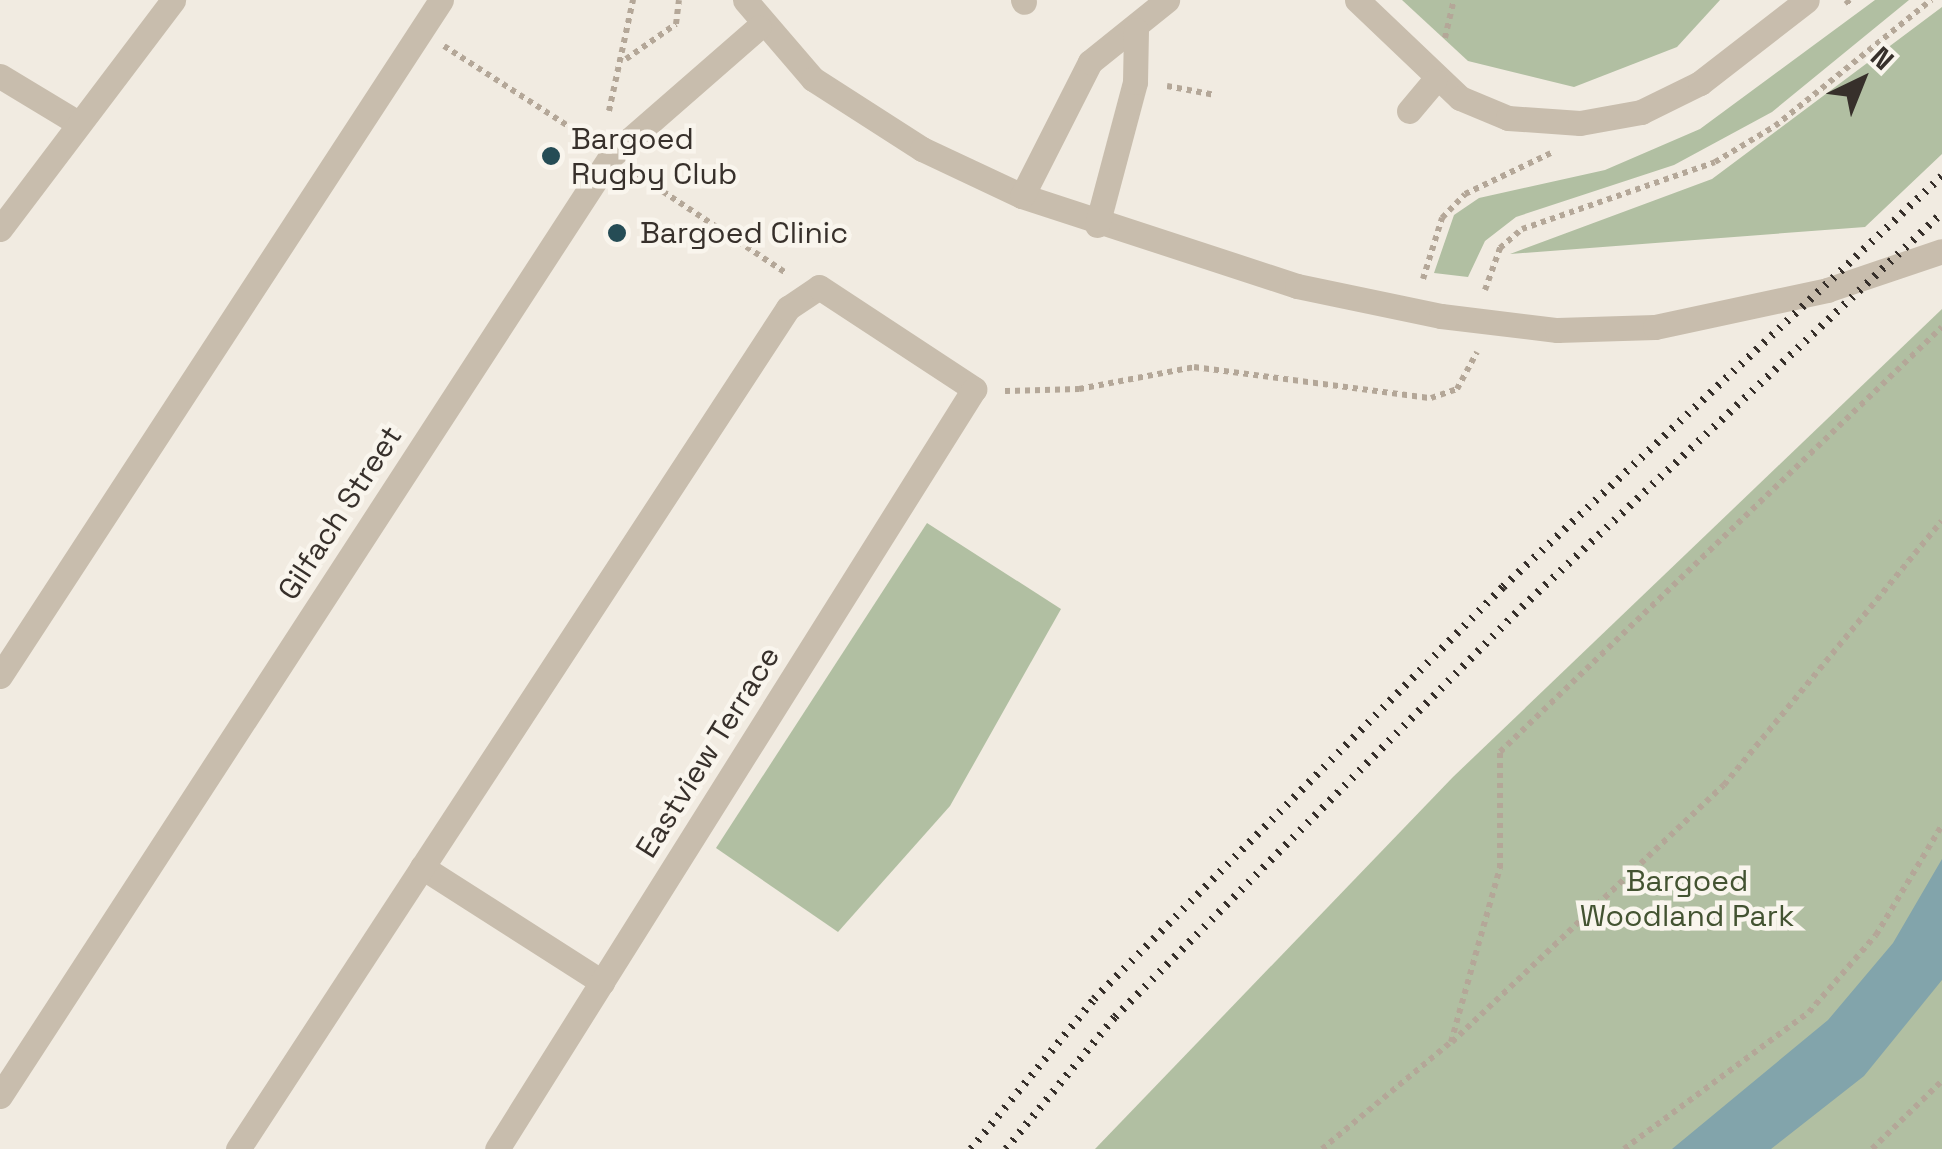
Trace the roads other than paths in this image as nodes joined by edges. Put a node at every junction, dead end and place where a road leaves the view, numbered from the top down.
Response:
1 (173, 0) edge
2 (441, 0) edge
3 (744, 0) edge
4 (1167, 0) edge
5 (1357, 0) edge
6 (1807, 0) edge
7 (759, 27) junction
8 (1136, 30) junction
9 (0, 76) edge
10 (1434, 80) junction
11 (1409, 111) dead end
12 (78, 123) junction
13 (1022, 196) junction
14 (1097, 224) junction
15 (0, 229) edge
16 (1942, 251) edge
17 (0, 676) edge
18 (422, 867) junction
19 (602, 982) junction
20 (0, 1096) edge
21 (238, 1149) edge
22 (497, 1149) edge

1 - 12 street
2 - 17 street
3 - 7 street
4 - 8 street
5 - 10 street
6 - 10 street
7 - 13 street
7 - 20 street, Gilfach Street
8 - 13 street
8 - 14 street
9 - 12 street
10 - 11 street
12 - 15 street
13 - 14 street
14 - 16 street
18 - 19 street
18 - 19 street, Eastview Terrace
18 - 21 street
19 - 22 street, Eastview Terrace

